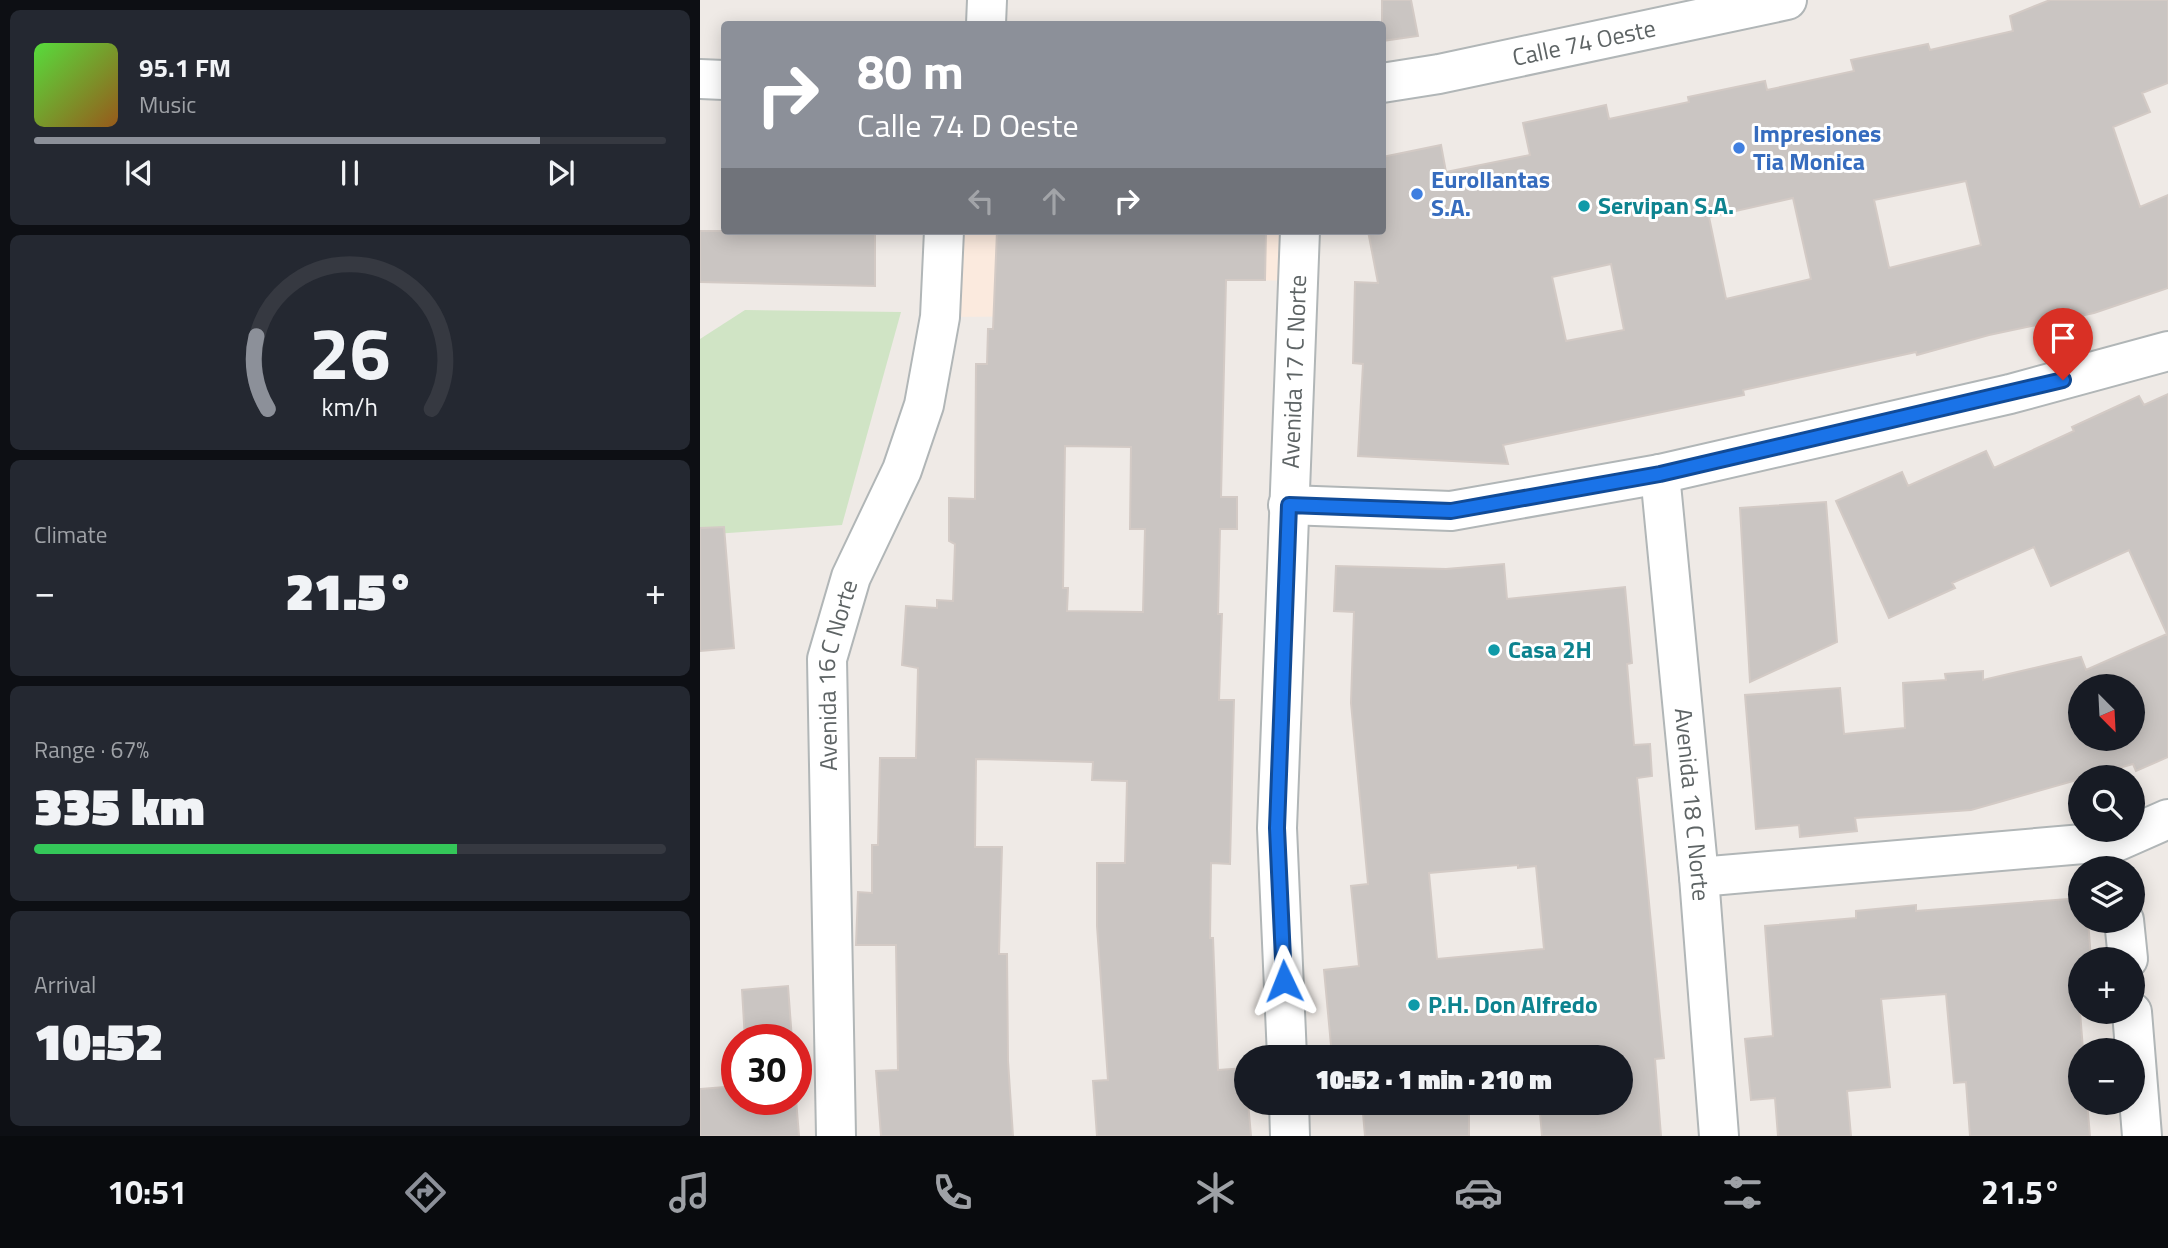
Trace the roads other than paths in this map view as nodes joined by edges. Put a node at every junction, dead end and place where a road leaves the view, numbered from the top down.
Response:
1 (987, 0) edge
2 (1787, 0) edge
3 (986, 21) edge
4 (700, 79) edge
5 (721, 80) edge
6 (1386, 82) edge
7 (944, 235) edge
8 (1300, 235) edge
9 (2168, 351) edge
10 (1660, 474) junction
11 (1289, 505) junction
12 (2168, 819) edge
13 (2119, 854) edge
14 (1699, 877) junction
15 (2133, 1024) edge
16 (1286, 1045) edge
17 (1289, 1115) edge
18 (836, 1136) edge
19 (1290, 1136) edge
20 (1719, 1136) edge
21 (2143, 1136) edge

1 - 3 street
2 - 6 street, Calle 74 Oeste
4 - 5 street
7 - 18 street, Avenida 16 C Norte
8 - 11 street, Avenida 17 C Norte
9 - 10 street
10 - 11 street
10 - 14 street, Avenida 18 C Norte
11 - 16 street, Avenida 17 C Norte
12 - 13 street
13 - 14 street
14 - 20 street, Avenida 18 C Norte
15 - 21 street
17 - 19 street

